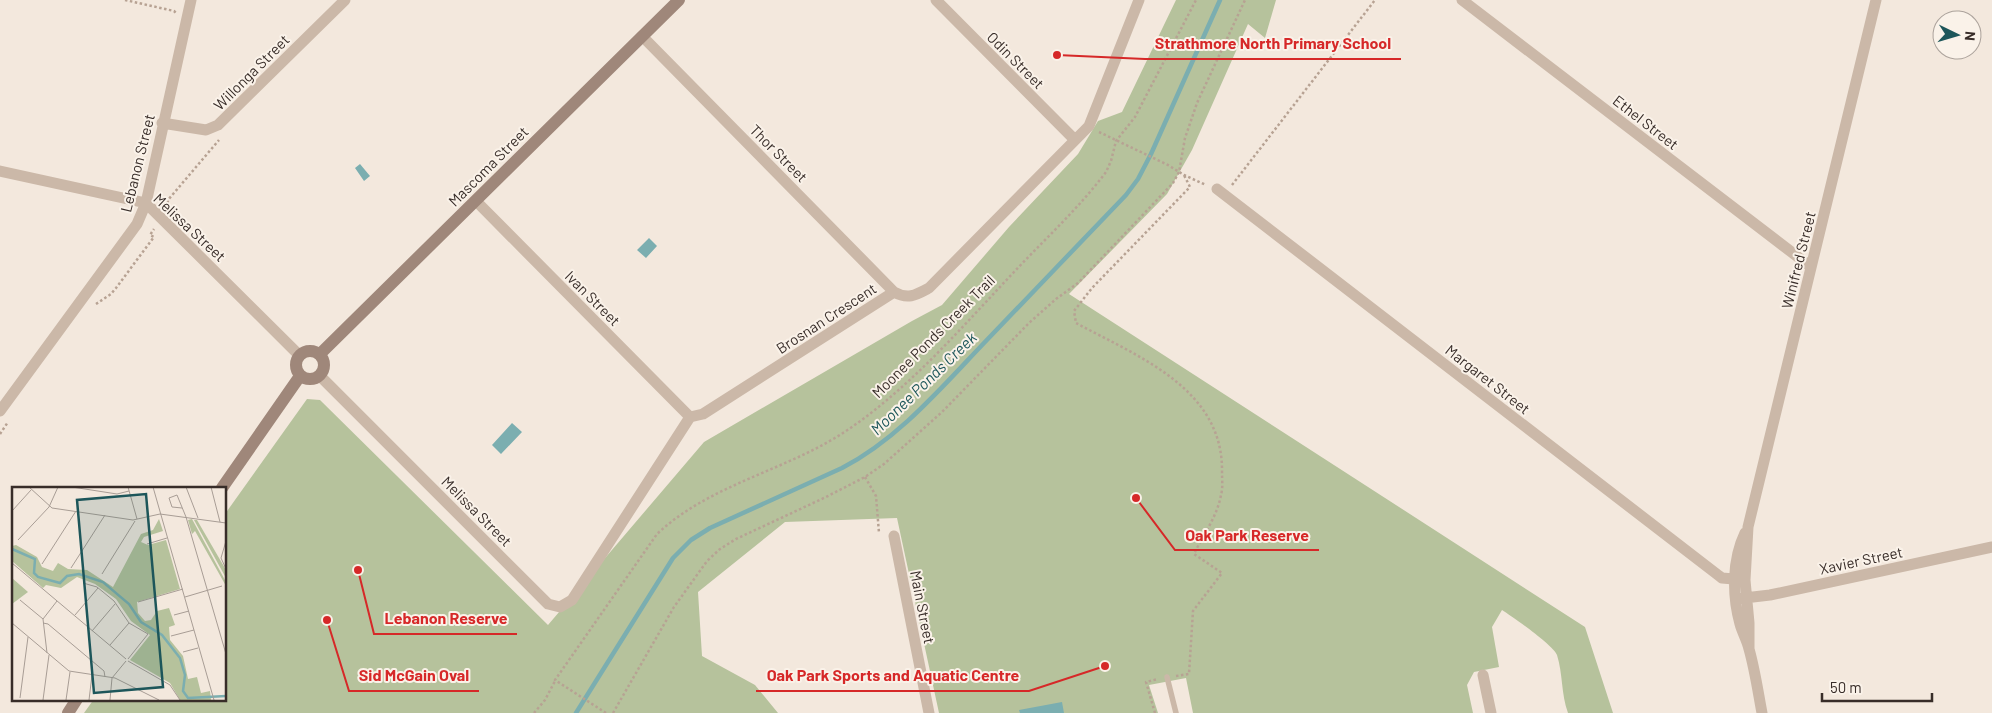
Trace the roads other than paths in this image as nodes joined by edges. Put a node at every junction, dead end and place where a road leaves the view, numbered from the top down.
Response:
1 (191, 0) edge
2 (345, 0) edge
3 (679, 0) edge
4 (936, 0) edge
5 (1138, 0) edge
6 (1462, 0) edge
7 (1876, 0) edge
8 (642, 36) junction
9 (162, 123) junction
10 (1076, 140) junction
11 (0, 170) edge
12 (1221, 192) road end
13 (476, 200) junction
14 (146, 203) junction
15 (1811, 267) junction
16 (894, 292) junction
17 (320, 354) junction
18 (299, 355) junction
19 (300, 376) junction
20 (320, 376) junction
21 (0, 411) edge
22 (690, 417) junction
23 (223, 487) edge
24 (894, 536) dead end
25 (1992, 547) edge
26 (1740, 579) junction
27 (1742, 599) junction
28 (1483, 675) dead end
29 (1167, 677) road end
30 (76, 700) edge
31 (68, 713) edge
32 (929, 713) edge
33 (1176, 713) edge
34 (1490, 713) edge
35 (1762, 713) edge

1 - 9 street, Lebanon Street
2 - 9 street, Willonga Street
3 - 8 main road, Mascoma Street
4 - 10 street, Odin Street
5 - 10 street, Brosnan Crescent
6 - 15 street, Ethel Street
7 - 15 street, Winifred Street
8 - 13 main road, Mascoma Street
8 - 16 street, Thor Street
9 - 14 street, Lebanon Street
10 - 16 street, Brosnan Crescent
11 - 14 street, Melissa Street
12 - 26 street, Margaret Street
13 - 17 main road, Mascoma Street
13 - 22 street, Ivan Street
14 - 18 street, Melissa Street
14 - 21 street, Lebanon Street
15 - 26 street, Winifred Street
16 - 22 street, Brosnan Crescent
17 - 18 main road
17 - 20 main road
18 - 19 main road
19 - 20 main road
19 - 23 main road
20 - 22 street, Melissa Street
24 - 32 street, Main Street
25 - 27 street, Xavier Street
26 - 27 street, Winifred Street
27 - 35 street, Winifred Street
28 - 34 street
29 - 33 lane
30 - 31 main road

